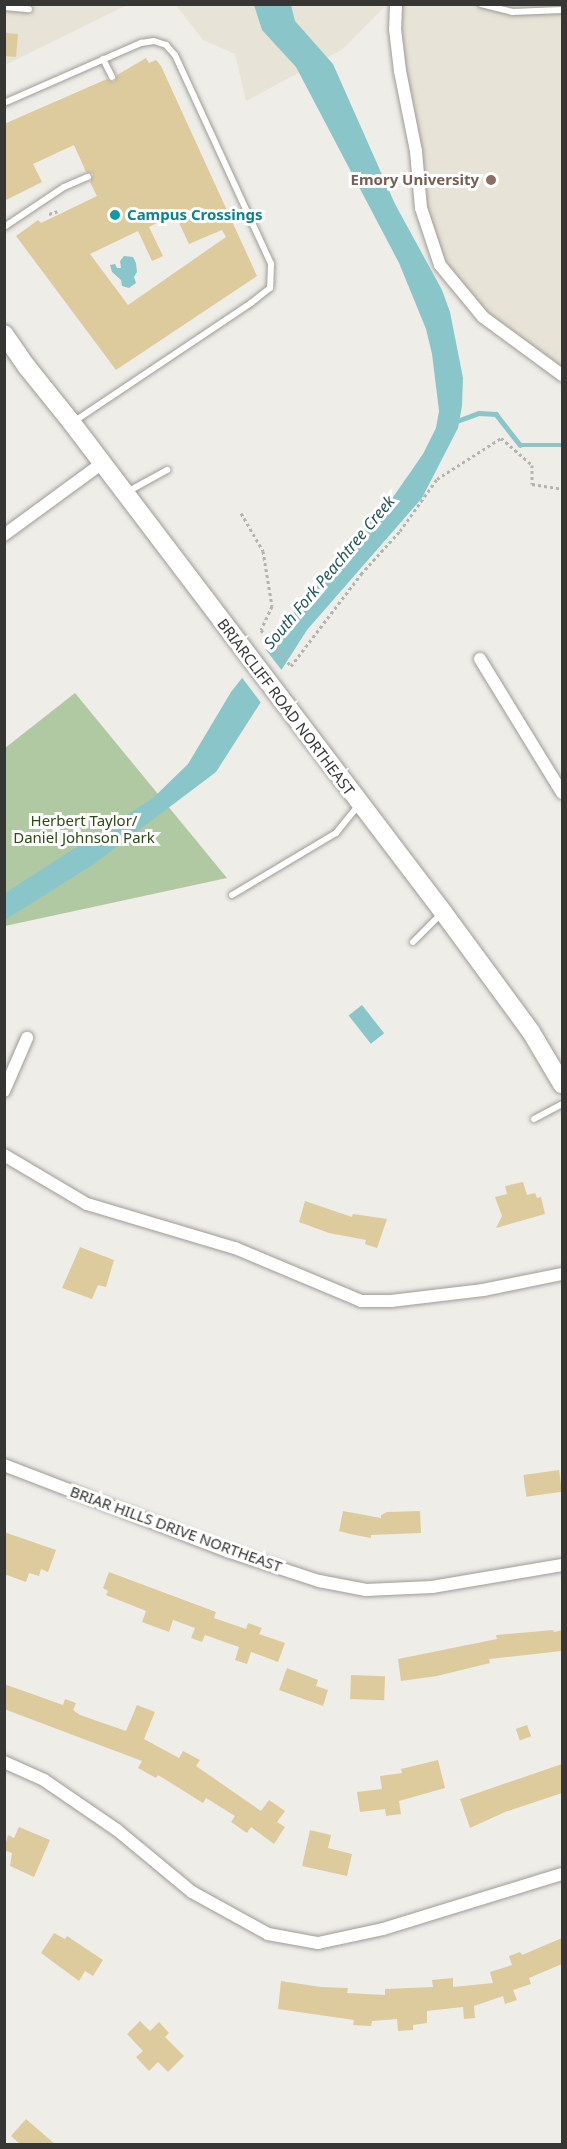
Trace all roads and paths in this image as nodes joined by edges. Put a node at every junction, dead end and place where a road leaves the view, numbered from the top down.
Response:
1 (396, 4) edge
2 (481, 4) edge
3 (4, 7) edge
4 (29, 9) dead end
5 (562, 10) edge
6 (104, 59) junction
7 (112, 76) dead end
8 (4, 102) edge
9 (88, 177) dead end
10 (58, 211) dead end
11 (49, 214) dead end
12 (4, 227) edge
13 (4, 334) edge
14 (562, 375) edge
15 (72, 423) junction
16 (101, 464) junction
17 (167, 470) dead end
18 (562, 489) edge
19 (124, 493) junction
20 (241, 513) dead end
21 (4, 536) edge
22 (480, 659) dead end
23 (562, 793) edge
24 (360, 805) junction
25 (232, 895) dead end
26 (443, 912) junction
27 (413, 942) dead end
28 (27, 1038) dead end
29 (562, 1084) edge
30 (4, 1091) edge
31 (562, 1104) edge
32 (534, 1119) dead end
33 (4, 1155) edge
34 (562, 1274) edge
35 (4, 1465) edge
36 (562, 1565) edge
37 (4, 1762) edge
38 (562, 1874) edge

1 - 14 street
2 - 5 lane
3 - 4 lane
6 - 7 lane
6 - 8 lane
6 - 15 lane
9 - 12 lane
10 - 11 path
13 - 15 main road, BRIARCLIFF ROAD NORTHEAST
15 - 16 main road, BRIARCLIFF ROAD NORTHEAST
16 - 19 main road, BRIARCLIFF ROAD NORTHEAST
16 - 21 street
17 - 19 lane
18 - 20 path
19 - 24 main road, BRIARCLIFF ROAD NORTHEAST
22 - 23 street
24 - 25 lane
24 - 26 main road, BRIARCLIFF ROAD NORTHEAST
26 - 27 lane
26 - 29 main road, BRIARCLIFF ROAD NORTHEAST
28 - 30 street
31 - 32 lane
33 - 34 street
35 - 36 street, BRIAR HILLS DRIVE NORTHEAST
37 - 38 street

